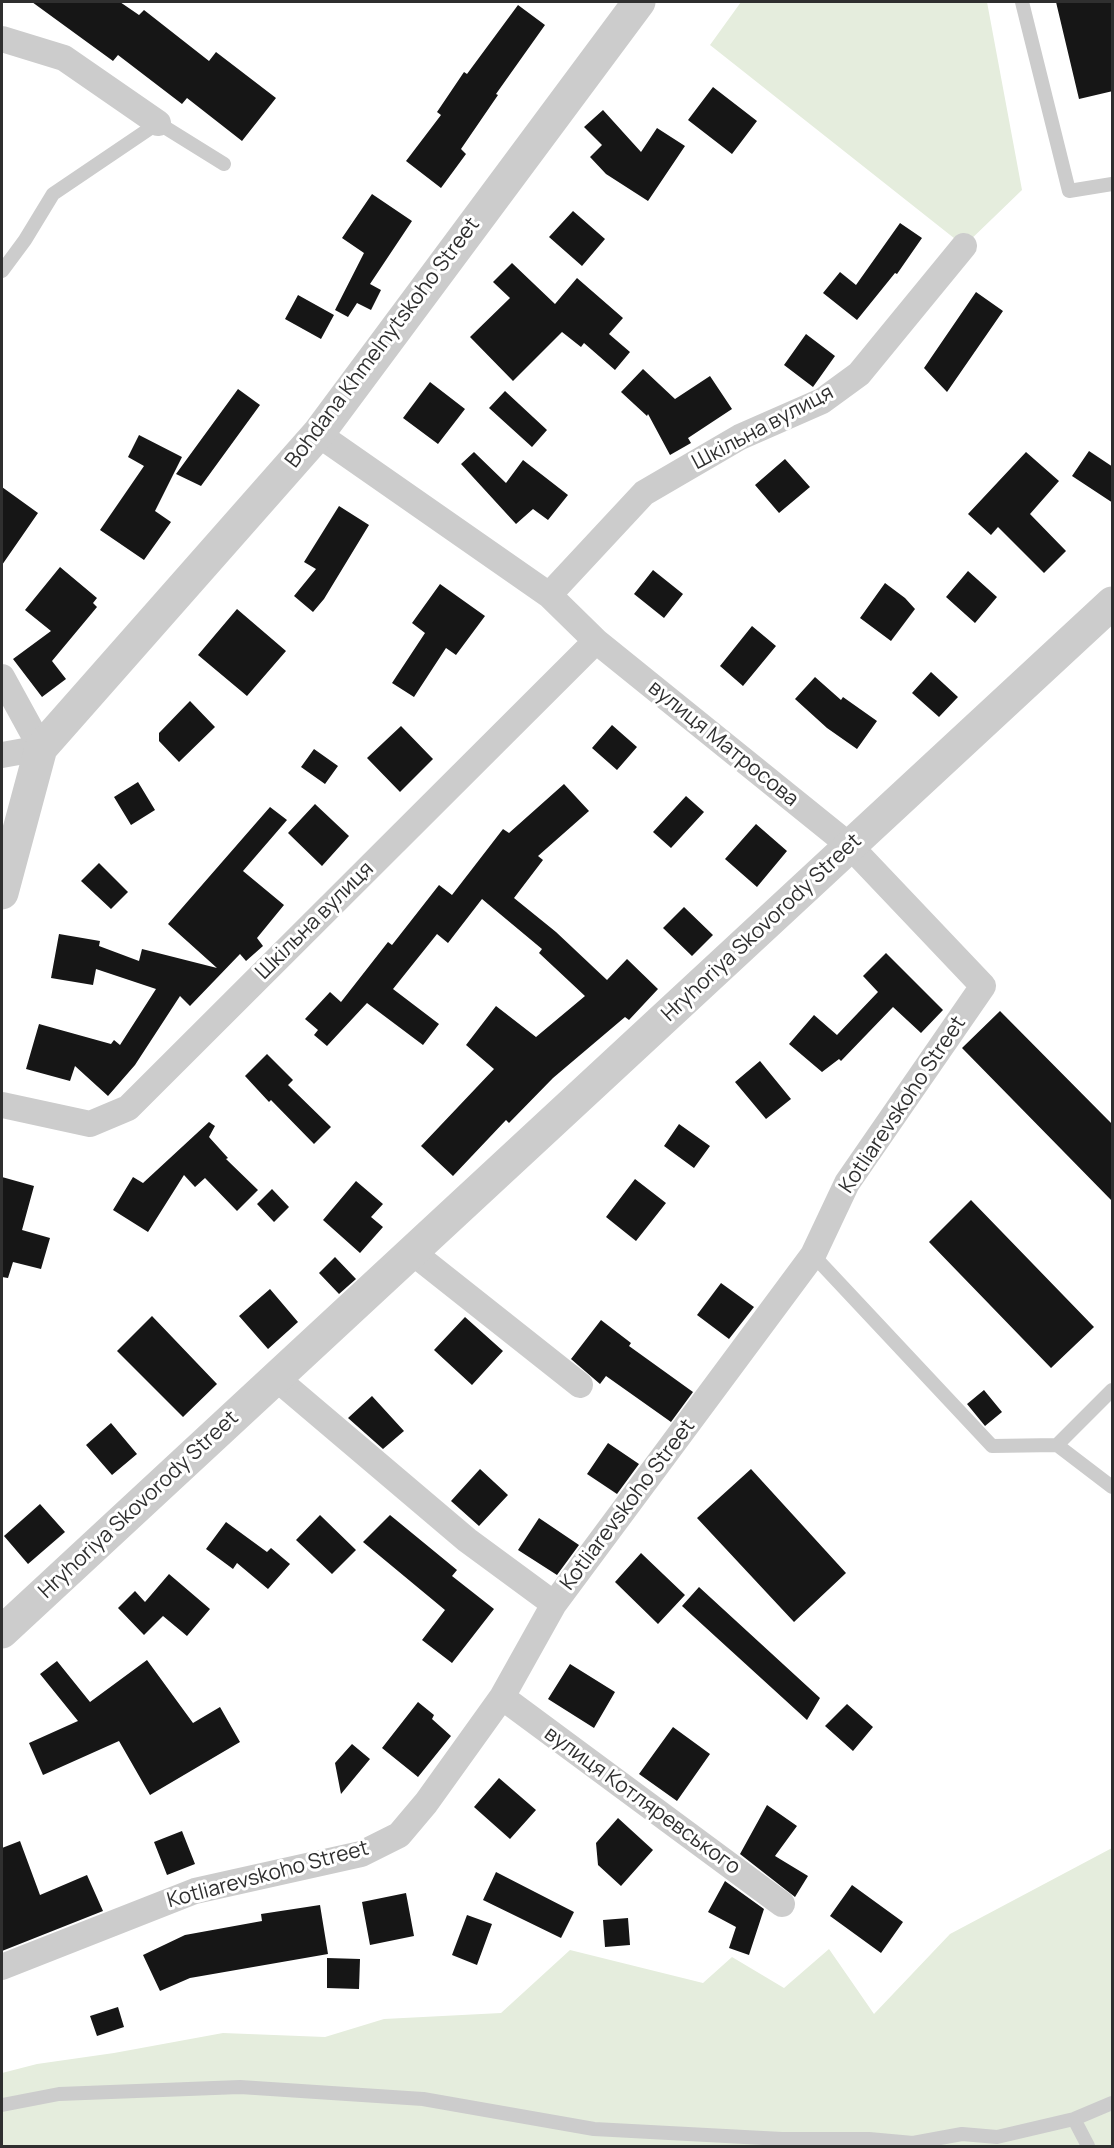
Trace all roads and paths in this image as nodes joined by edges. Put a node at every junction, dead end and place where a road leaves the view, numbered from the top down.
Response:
1 (639, 2) edge
2 (1022, 2) edge
3 (2, 39) edge
4 (158, 123) junction
5 (224, 164) dead end
6 (1113, 184) edge
7 (964, 246) dead end
8 (2, 271) edge
9 (318, 434) junction
10 (549, 595) junction
11 (1113, 603) edge
12 (596, 641) junction
13 (2, 676) edge
14 (41, 748) junction
15 (2, 756) edge
16 (850, 846) junction
17 (2, 893) edge
18 (2, 1105) edge
19 (412, 1252) junction
20 (813, 1255) junction
21 (276, 1378) junction
22 (580, 1385) dead end
23 (1113, 1390) edge
24 (1057, 1445) junction
25 (1113, 1487) edge
26 (554, 1604) junction
27 (2, 1632) edge
28 (501, 1697) junction
29 (782, 1904) dead end
30 (2, 1967) edge
31 (1113, 2103) edge
32 (2, 2105) edge
33 (1074, 2119) junction
34 (1088, 2146) edge

1 - 9 street, Bohdana Khmelnytskoho Street
2 - 6 lane
3 - 4 street
4 - 5 lane
4 - 8 lane
7 - 10 street, Шкільна вулиця
9 - 10 street
9 - 14 street, Bohdana Khmelnytskoho Street
10 - 12 street, вулиця Матросова
11 - 16 street, Hryhoriya Skovorody Street
12 - 16 street, вулиця Матросова
12 - 18 street, Шкільна вулиця
13 - 14 street
14 - 15 street
14 - 17 street
16 - 19 street, Hryhoriya Skovorody Street
16 - 20 street, Kotliarevskoho Street
19 - 21 street, Hryhoriya Skovorody Street
19 - 22 street
20 - 24 lane
20 - 26 street, Kotliarevskoho Street
21 - 26 street
21 - 27 street, Hryhoriya Skovorody Street
23 - 24 lane
24 - 25 lane
26 - 28 street, Kotliarevskoho Street
28 - 29 street, вулиця Котляревського
28 - 30 street, Kotliarevskoho Street
31 - 33 lane
32 - 33 lane
33 - 34 lane

